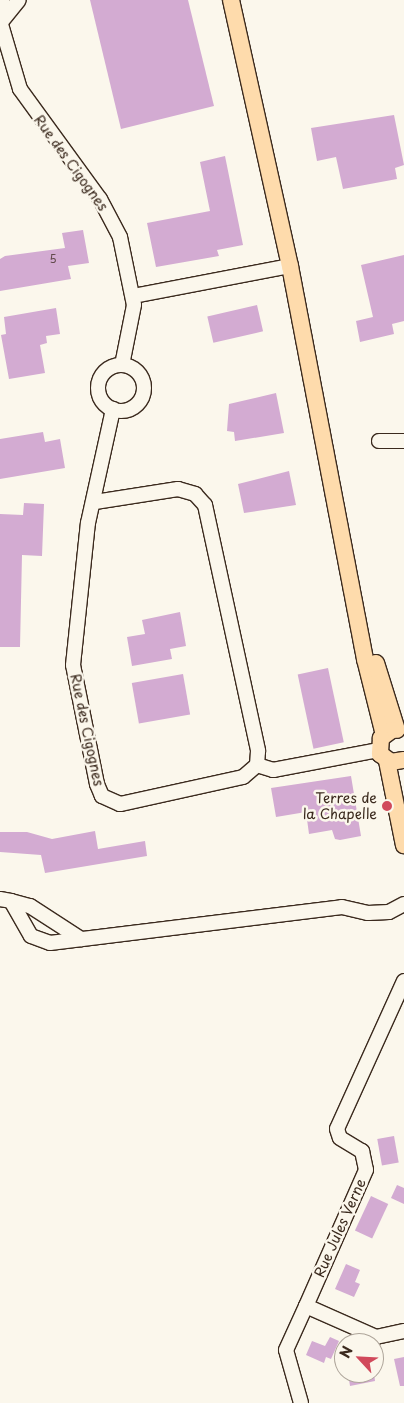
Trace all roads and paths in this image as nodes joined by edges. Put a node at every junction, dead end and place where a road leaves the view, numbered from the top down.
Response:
1 (2, 0) edge
2 (19, 0) edge
3 (231, 0) edge
4 (239, 0) edge
5 (1, 22) edge
6 (248, 69) junction
7 (290, 266) junction
8 (133, 296) junction
9 (122, 364) junction
10 (113, 409) junction
11 (379, 441) dead end
12 (404, 441) edge
13 (95, 502) junction
14 (390, 742) edge
15 (404, 760) edge
16 (257, 765) junction
17 (404, 845) edge
18 (6, 900) edge
19 (404, 904) edge
20 (81, 939) junction
21 (404, 981) edge
22 (306, 1306) junction
23 (404, 1331) edge
24 (301, 1403) edge

1 - 5 street, Rue des Cigognes
2 - 5 street
3 - 6 main road
4 - 6 main road
5 - 8 street, Rue des Cigognes
6 - 7 main road
7 - 8 street
7 - 14 main road
8 - 9 street, Rue des Cigognes
9 - 10 street
9 - 10 street
10 - 13 street, Rue des Cigognes
11 - 12 street
13 - 16 street
13 - 16 street, Rue des Cigognes
14 - 15 main road
14 - 16 street
14 - 17 main road
18 - 20 street
18 - 20 street
19 - 20 street
21 - 22 street, Rue Jules Verne
22 - 23 street
22 - 24 street, Rue Jules Verne

